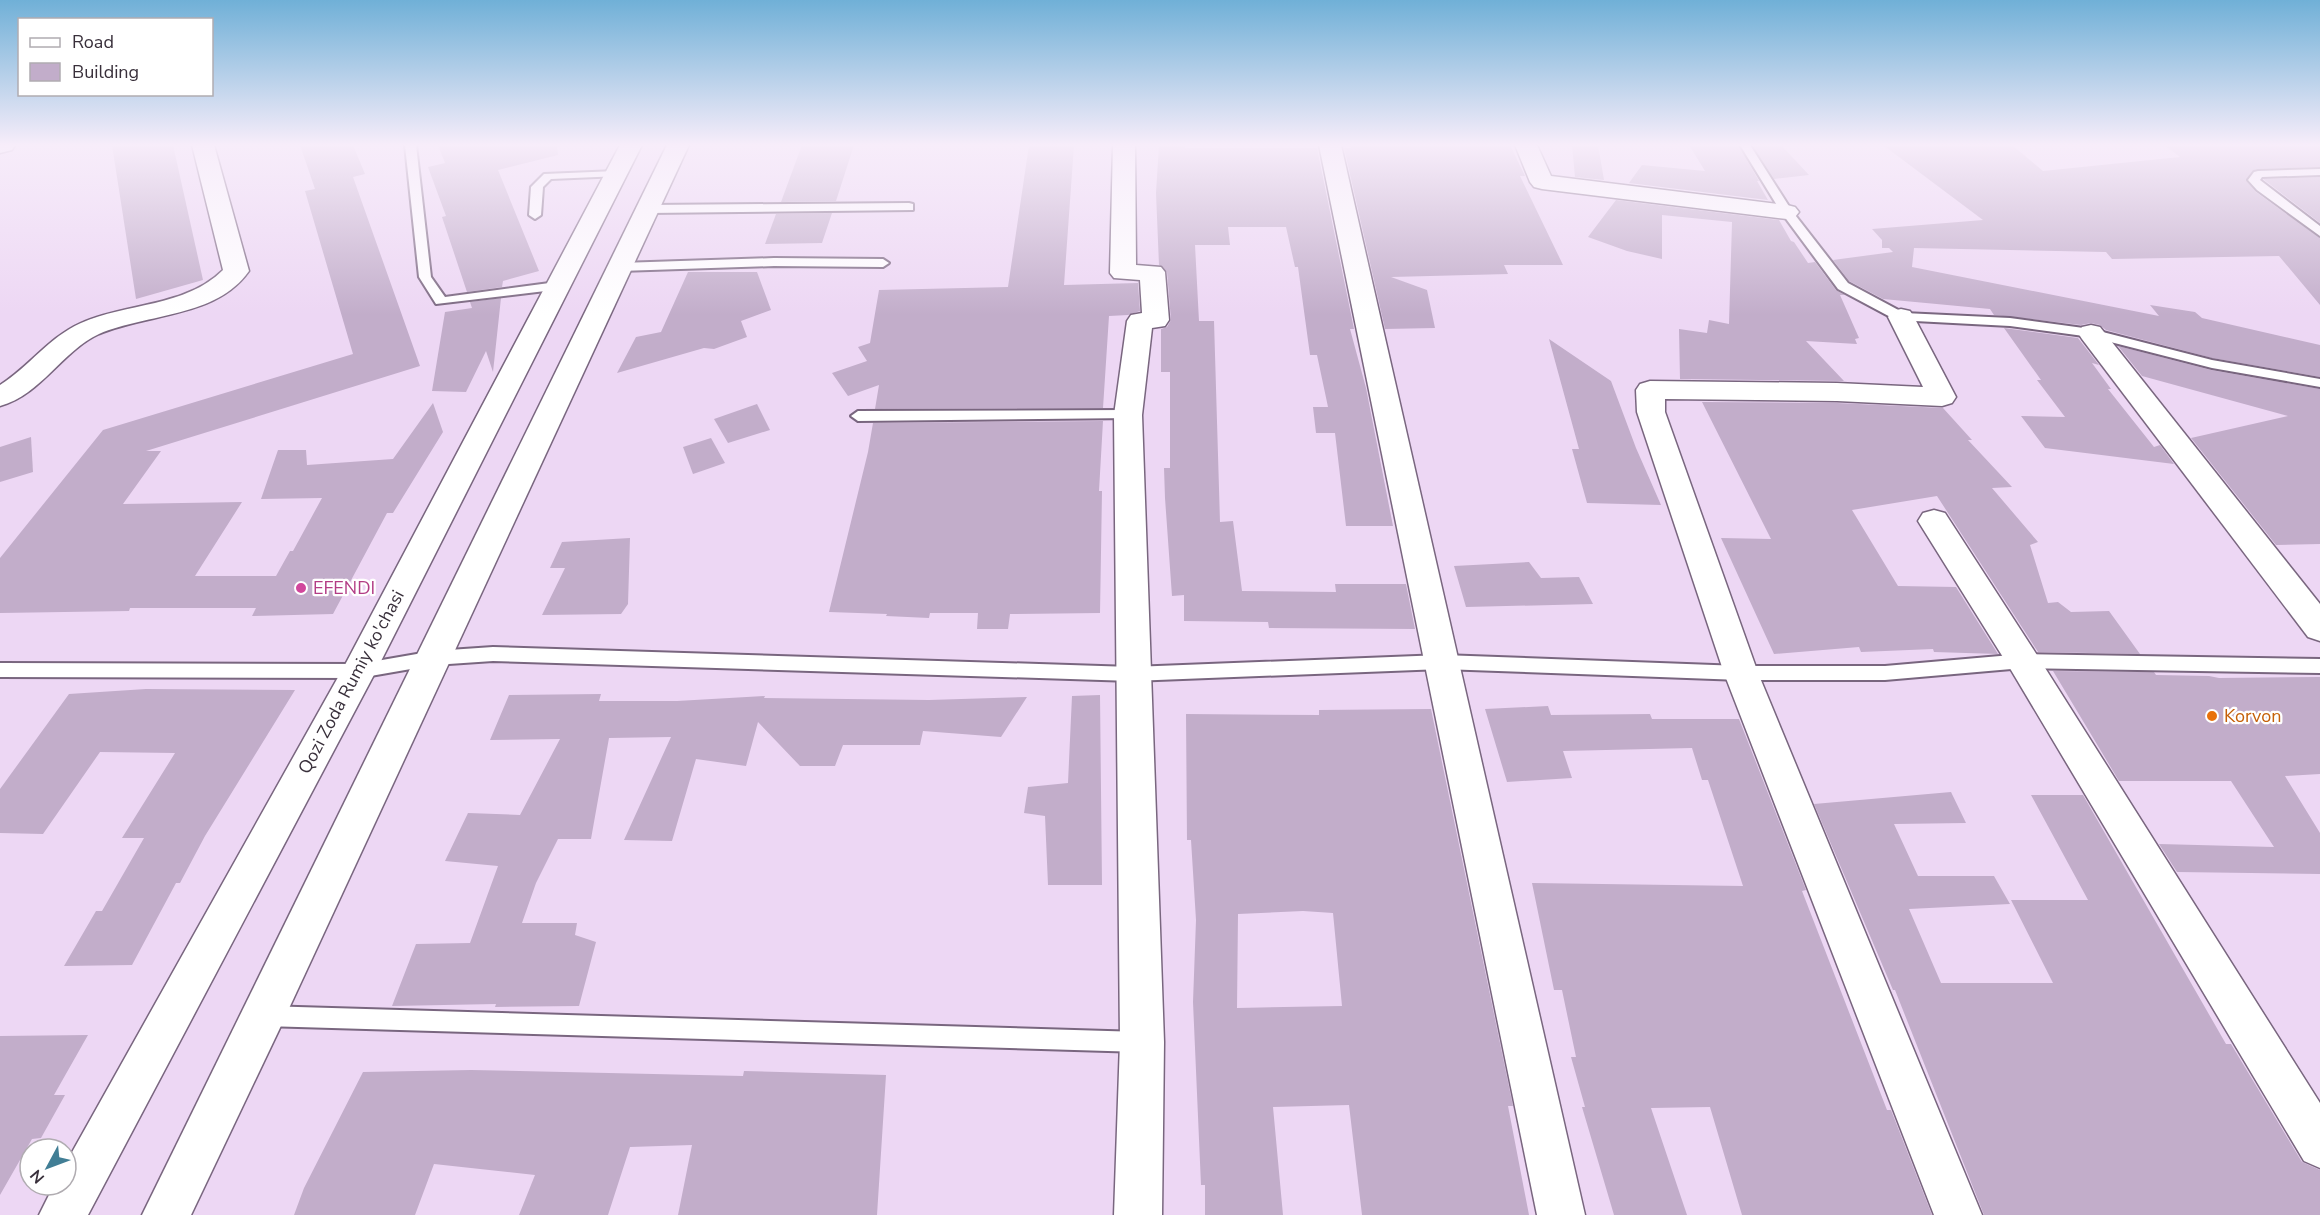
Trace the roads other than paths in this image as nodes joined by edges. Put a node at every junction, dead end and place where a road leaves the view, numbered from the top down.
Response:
1 (218, 202) edge
2 (416, 202) edge
3 (535, 202) edge
4 (601, 202) edge
5 (651, 202) edge
6 (1124, 202) edge
7 (1342, 202) edge
8 (1703, 202) edge
9 (1781, 202) edge
10 (2279, 202) edge
11 (909, 207) dead end
12 (648, 209) junction
13 (1787, 212) junction
14 (535, 215) dead end
15 (2320, 232) edge
16 (883, 263) dead end
17 (620, 267) junction
18 (557, 286) junction
19 (1901, 317) junction
20 (2091, 333) junction
21 (2320, 382) edge
22 (0, 397) edge
23 (1128, 415) junction
24 (858, 416) dead end
25 (1934, 521) dead end
26 (2320, 628) edge
27 (434, 658) junction
28 (2023, 661) junction
29 (1442, 662) junction
30 (2320, 666) edge
31 (0, 670) edge
32 (359, 671) junction
33 (1741, 673) junction
34 (1132, 674) junction
35 (264, 1016) junction
36 (1142, 1042) junction
37 (2320, 1145) edge
38 (63, 1215) edge
39 (166, 1215) edge
40 (1138, 1215) edge
41 (1561, 1215) edge
42 (1958, 1215) edge

1 - 22 street
2 - 18 lane
3 - 14 lane
4 - 18 street, Qozi Zoda Rumiy ko'chasi
5 - 12 street
6 - 23 street
7 - 29 street
8 - 13 street
9 - 13 lane
10 - 15 lane
11 - 12 lane
12 - 17 street
13 - 19 lane
16 - 17 lane
17 - 27 street
18 - 32 street, Qozi Zoda Rumiy ko'chasi
19 - 20 lane
19 - 33 street
20 - 21 lane
20 - 26 street
23 - 24 lane
23 - 34 street
25 - 28 street
27 - 32 lane
27 - 34 lane
27 - 35 street
28 - 30 lane
28 - 33 lane
28 - 37 street
29 - 33 lane
29 - 34 lane
29 - 41 street
31 - 32 lane
32 - 38 street, Qozi Zoda Rumiy ko'chasi
33 - 42 street
34 - 36 street
35 - 36 lane
35 - 39 street
36 - 40 street

